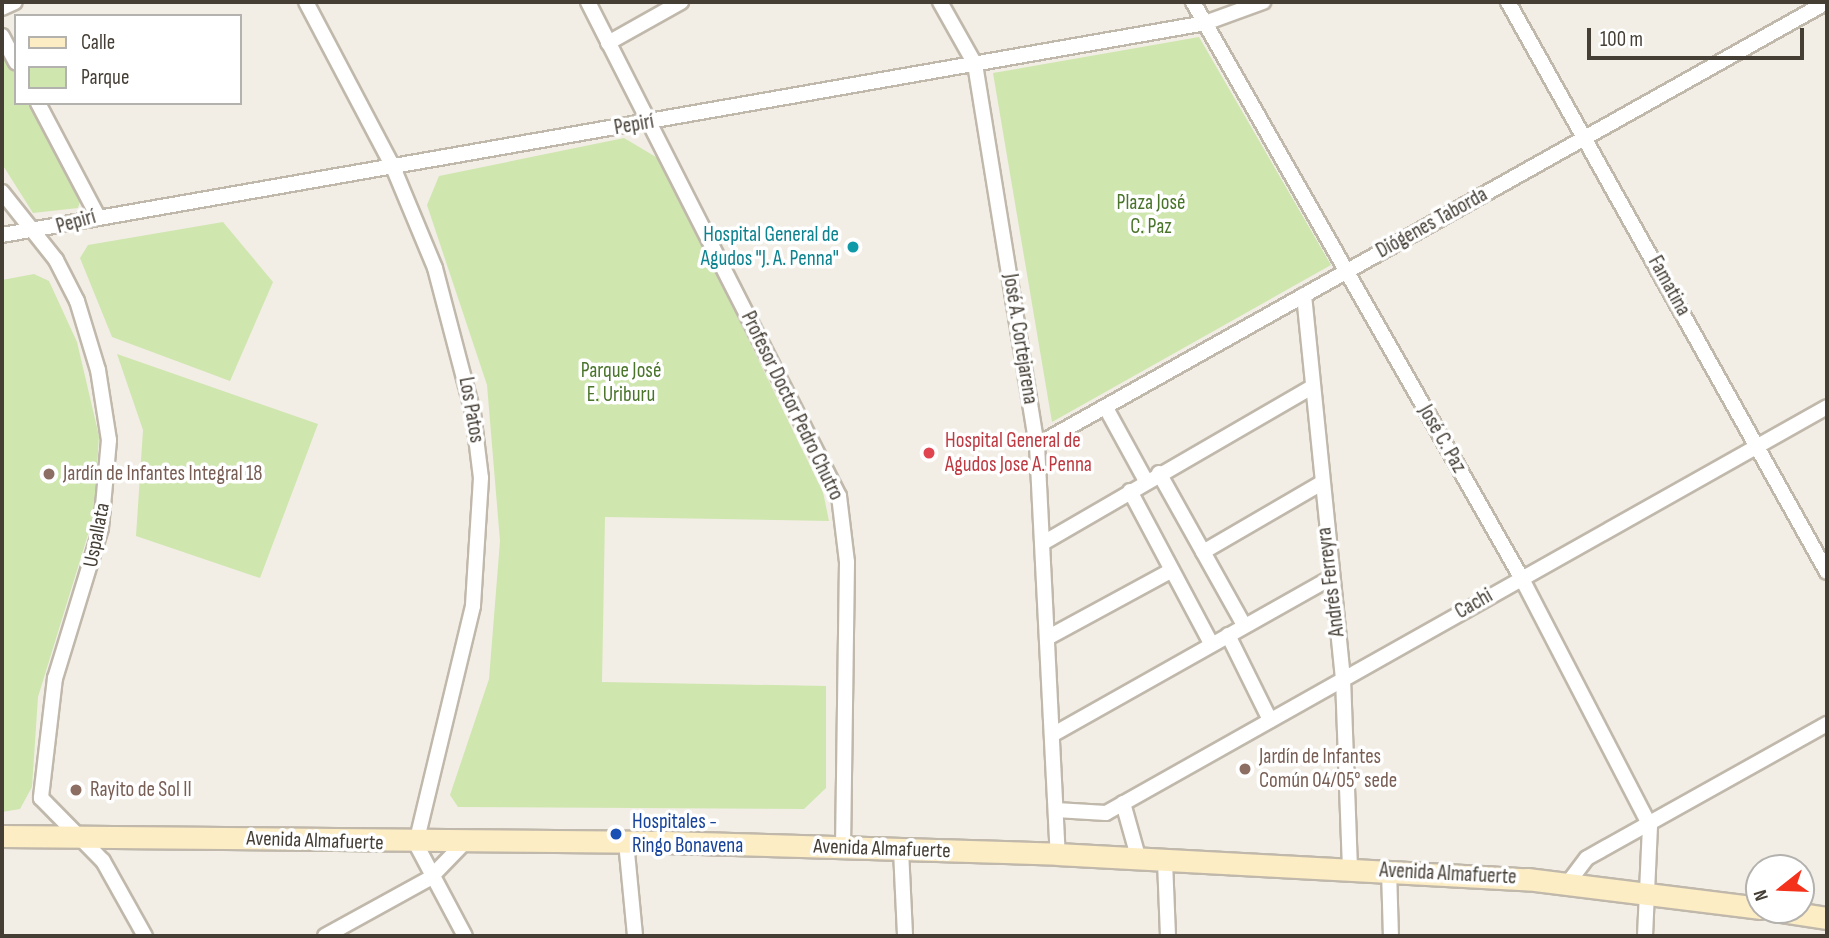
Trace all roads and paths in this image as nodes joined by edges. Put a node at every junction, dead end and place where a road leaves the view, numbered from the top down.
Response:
1 (15, 2) edge
2 (306, 2) edge
3 (588, 2) edge
4 (681, 2) edge
5 (940, 2) edge
6 (1193, 2) edge
7 (1263, 2) edge
8 (1508, 2) edge
9 (1825, 4) edge
10 (2, 8) edge
11 (1205, 23) junction
12 (2, 36) edge
13 (608, 43) junction
14 (14, 58) edge
15 (975, 64) junction
16 (39, 105) edge
17 (650, 123) junction
18 (1584, 138) junction
19 (393, 167) junction
20 (2, 192) edge
21 (97, 215) junction
22 (34, 233) junction
23 (2, 235) edge
24 (1346, 270) junction
25 (1304, 295) junction
26 (1312, 387) junction
27 (1827, 407) edge
28 (1106, 408) junction
29 (1038, 445) junction
30 (1758, 445) junction
31 (1159, 473) junction
32 (1146, 481) junction
33 (1320, 484) junction
34 (1130, 491) junction
35 (1043, 543) junction
36 (1203, 552) junction
37 (1172, 570) junction
38 (1827, 572) edge
39 (1521, 577) junction
40 (1329, 579) junction
41 (1244, 625) junction
42 (1228, 635) junction
43 (1048, 638) junction
44 (1212, 645) junction
45 (1343, 678) junction
46 (1270, 720) junction
47 (1827, 724) edge
48 (1052, 735) junction
49 (1123, 803) junction
50 (1056, 810) junction
51 (1650, 826) junction
52 (73, 835) junction
53 (2, 836) edge
54 (465, 842) junction
55 (626, 842) junction
56 (416, 844) junction
57 (843, 848) junction
58 (901, 850) junction
59 (1058, 854) junction
60 (1139, 860) junction
61 (1165, 861) junction
62 (1350, 868) junction
63 (1390, 870) junction
64 (430, 878) junction
65 (1568, 883) junction
66 (1644, 890) junction
67 (1745, 906) edge
68 (145, 936) edge
69 (325, 936) edge
70 (465, 936) edge
71 (635, 936) edge
72 (905, 936) edge
73 (1168, 936) edge
74 (1391, 936) edge
75 (1645, 936) edge

1 - 10 street
2 - 19 street, Los Patos
3 - 13 street, Profesor Doctor Pedro Chutro
4 - 13 street
5 - 15 street, José A. Cortejarena
6 - 11 street, José C. Paz
7 - 11 street, Pepirí
8 - 18 street, Famatina
9 - 18 street, Diógenes Taborda
11 - 15 street, Pepirí
11 - 24 street, José C. Paz
12 - 14 street
13 - 17 street, Profesor Doctor Pedro Chutro
15 - 17 street, Pepirí
15 - 29 street, José A. Cortejarena
16 - 21 street
17 - 19 street, Pepirí
17 - 57 street, Profesor Doctor Pedro Chutro
18 - 24 street, Diógenes Taborda
18 - 30 street, Famatina
19 - 21 street, Pepirí
19 - 56 street, Los Patos
20 - 22 street, Uspallata
21 - 22 street, Pepirí
22 - 23 street, Pepirí
22 - 52 street, Uspallata
24 - 25 street, Diógenes Taborda
24 - 39 street, José C. Paz
25 - 26 street, Andrés Ferreyra
25 - 28 street, Diógenes Taborda
26 - 31 street
26 - 33 street, Andrés Ferreyra
27 - 30 street, Cachi
28 - 29 street, Diógenes Taborda
28 - 32 street
29 - 35 street, José A. Cortejarena
30 - 38 street, Famatina
30 - 39 street, Cachi
31 - 32 street
31 - 36 street
32 - 34 street
33 - 36 street
33 - 40 street, Andrés Ferreyra
34 - 35 street
34 - 37 street
35 - 43 street, José A. Cortejarena
36 - 41 street
37 - 43 street
37 - 44 street
39 - 45 street, Cachi
39 - 51 street, José C. Paz
40 - 41 street
40 - 45 street, Andrés Ferreyra
41 - 42 street
42 - 44 street
42 - 46 street
43 - 48 street, José A. Cortejarena
44 - 48 street
45 - 46 street, Cachi
45 - 62 street, Andrés Ferreyra
46 - 49 street, Cachi
47 - 51 street
48 - 50 street, José A. Cortejarena
49 - 50 street, Cachi
49 - 60 street
50 - 59 street, José A. Cortejarena
51 - 65 street
51 - 66 street
52 - 53 main road, Avenida Almafuerte
52 - 56 main road, Avenida Almafuerte
52 - 68 street, Uspallata
54 - 55 main road, Avenida Almafuerte
54 - 56 main road, Avenida Almafuerte
54 - 64 street
55 - 57 main road, Avenida Almafuerte
55 - 71 street
56 - 64 street
57 - 58 main road, Avenida Almafuerte
58 - 59 main road, Avenida Almafuerte
58 - 72 street
59 - 60 main road, Avenida Almafuerte
60 - 61 main road, Avenida Almafuerte
61 - 62 main road, Avenida Almafuerte
61 - 73 street
62 - 63 main road, Avenida Almafuerte
63 - 65 main road, Avenida Almafuerte
63 - 74 street
64 - 69 street
64 - 70 street
65 - 66 main road, Avenida Almafuerte
66 - 67 main road, Avenida Almafuerte
66 - 75 street

